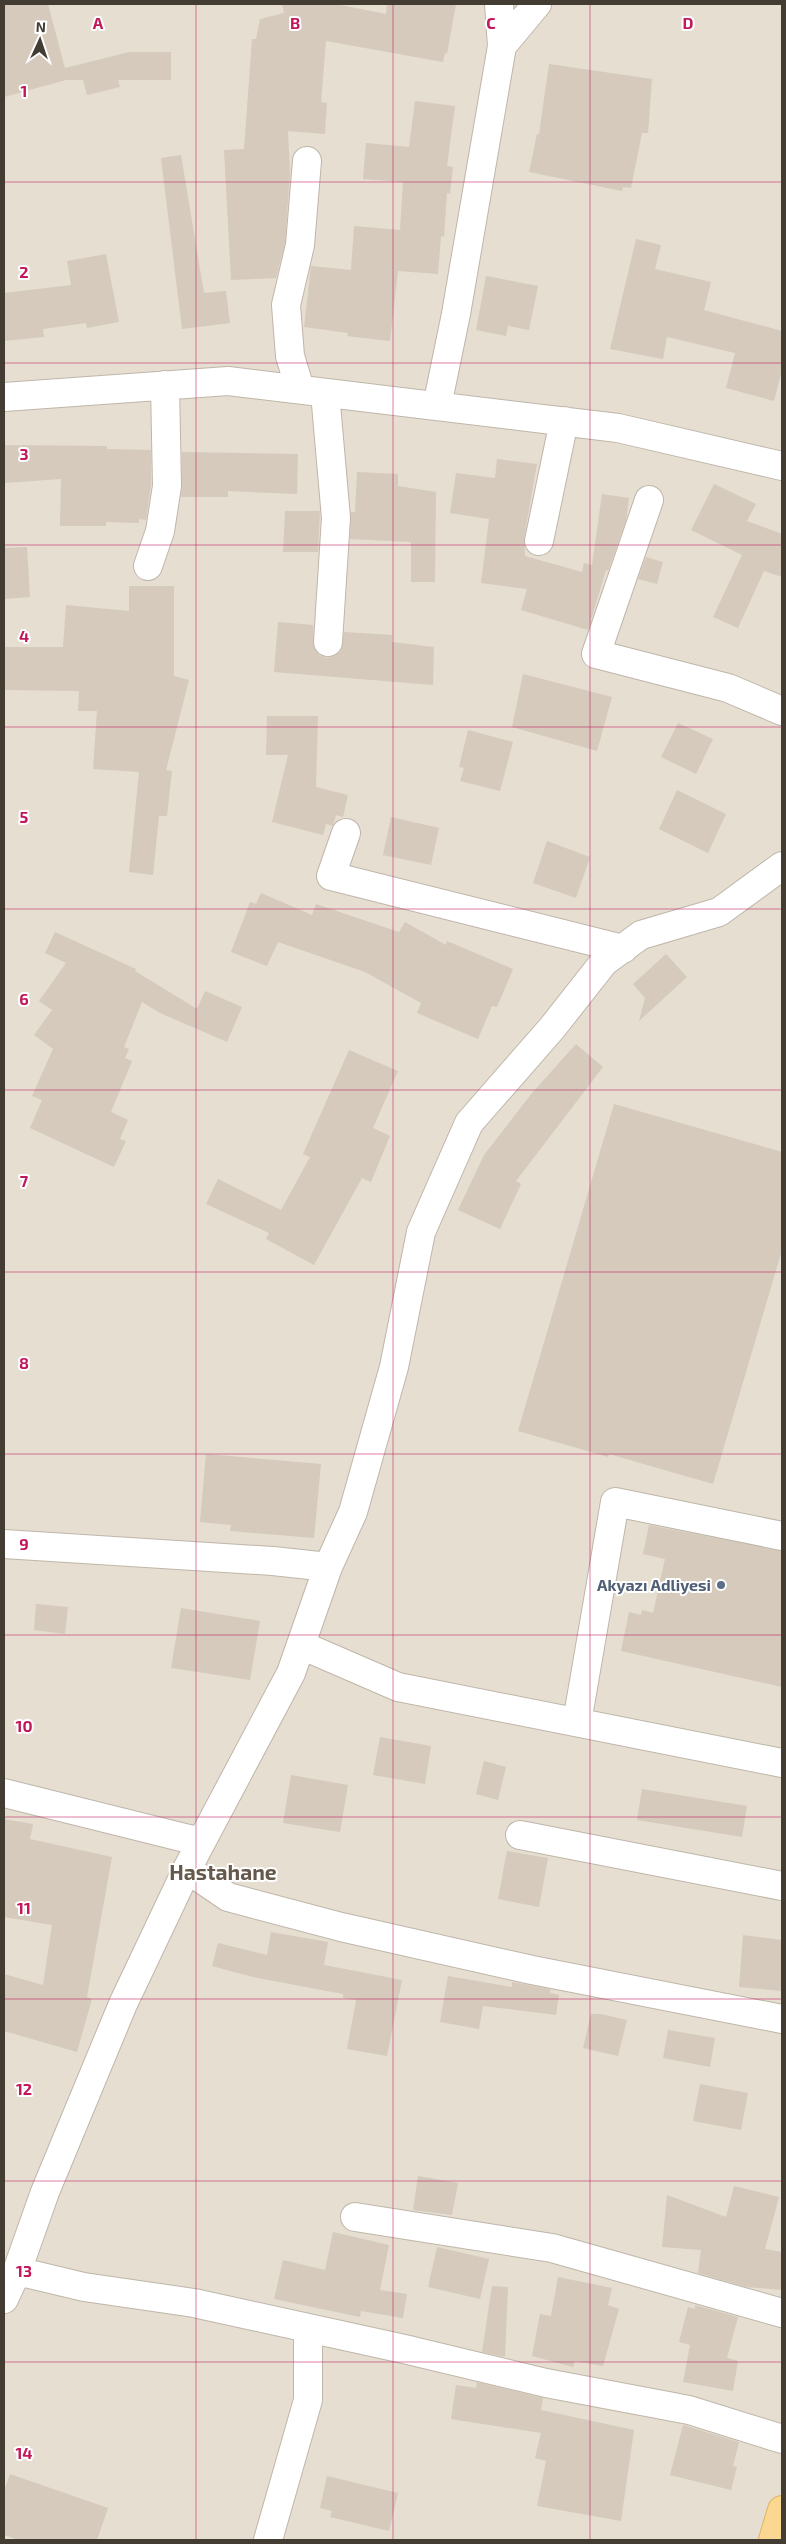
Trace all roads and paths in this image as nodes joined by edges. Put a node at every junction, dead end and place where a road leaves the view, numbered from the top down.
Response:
1 (499, 4) edge
2 (536, 4) edge
3 (502, 46) junction
4 (307, 161) dead end
5 (165, 385) junction
6 (313, 391) junction
7 (4, 397) edge
8 (438, 406) junction
9 (564, 421) junction
10 (782, 466) edge
11 (648, 500) dead end
12 (539, 541) dead end
13 (148, 566) dead end
14 (328, 642) dead end
15 (782, 711) edge
16 (346, 833) dead end
17 (782, 866) edge
18 (623, 949) junction
19 (782, 1536) edge
20 (4, 1544) edge
21 (328, 1567) junction
22 (301, 1645) junction
23 (577, 1722) junction
24 (782, 1763) edge
25 (4, 1794) edge
26 (520, 1835) dead end
27 (201, 1842) junction
28 (187, 1869) junction
29 (782, 1886) edge
30 (782, 2019) edge
31 (355, 2217) dead end
32 (17, 2271) junction
33 (4, 2299) edge
34 (782, 2314) edge
35 (308, 2328) junction
36 (782, 2439) edge
37 (782, 2510) edge
38 (268, 2540) edge
39 (773, 2540) edge

1 - 3 street
2 - 3 street
3 - 8 street
4 - 6 street
5 - 6 street
5 - 7 street
5 - 13 street
6 - 8 street
6 - 14 street
8 - 9 street
9 - 10 street
9 - 12 street
11 - 15 street
16 - 18 street
17 - 18 street
18 - 21 street
19 - 23 street
20 - 21 street
21 - 22 street
22 - 23 street
22 - 27 street
23 - 24 street
25 - 27 street
26 - 29 street
27 - 28 street
28 - 30 street
28 - 32 street
31 - 34 street
32 - 33 street
32 - 35 street
35 - 36 street
35 - 38 street
37 - 39 main road

